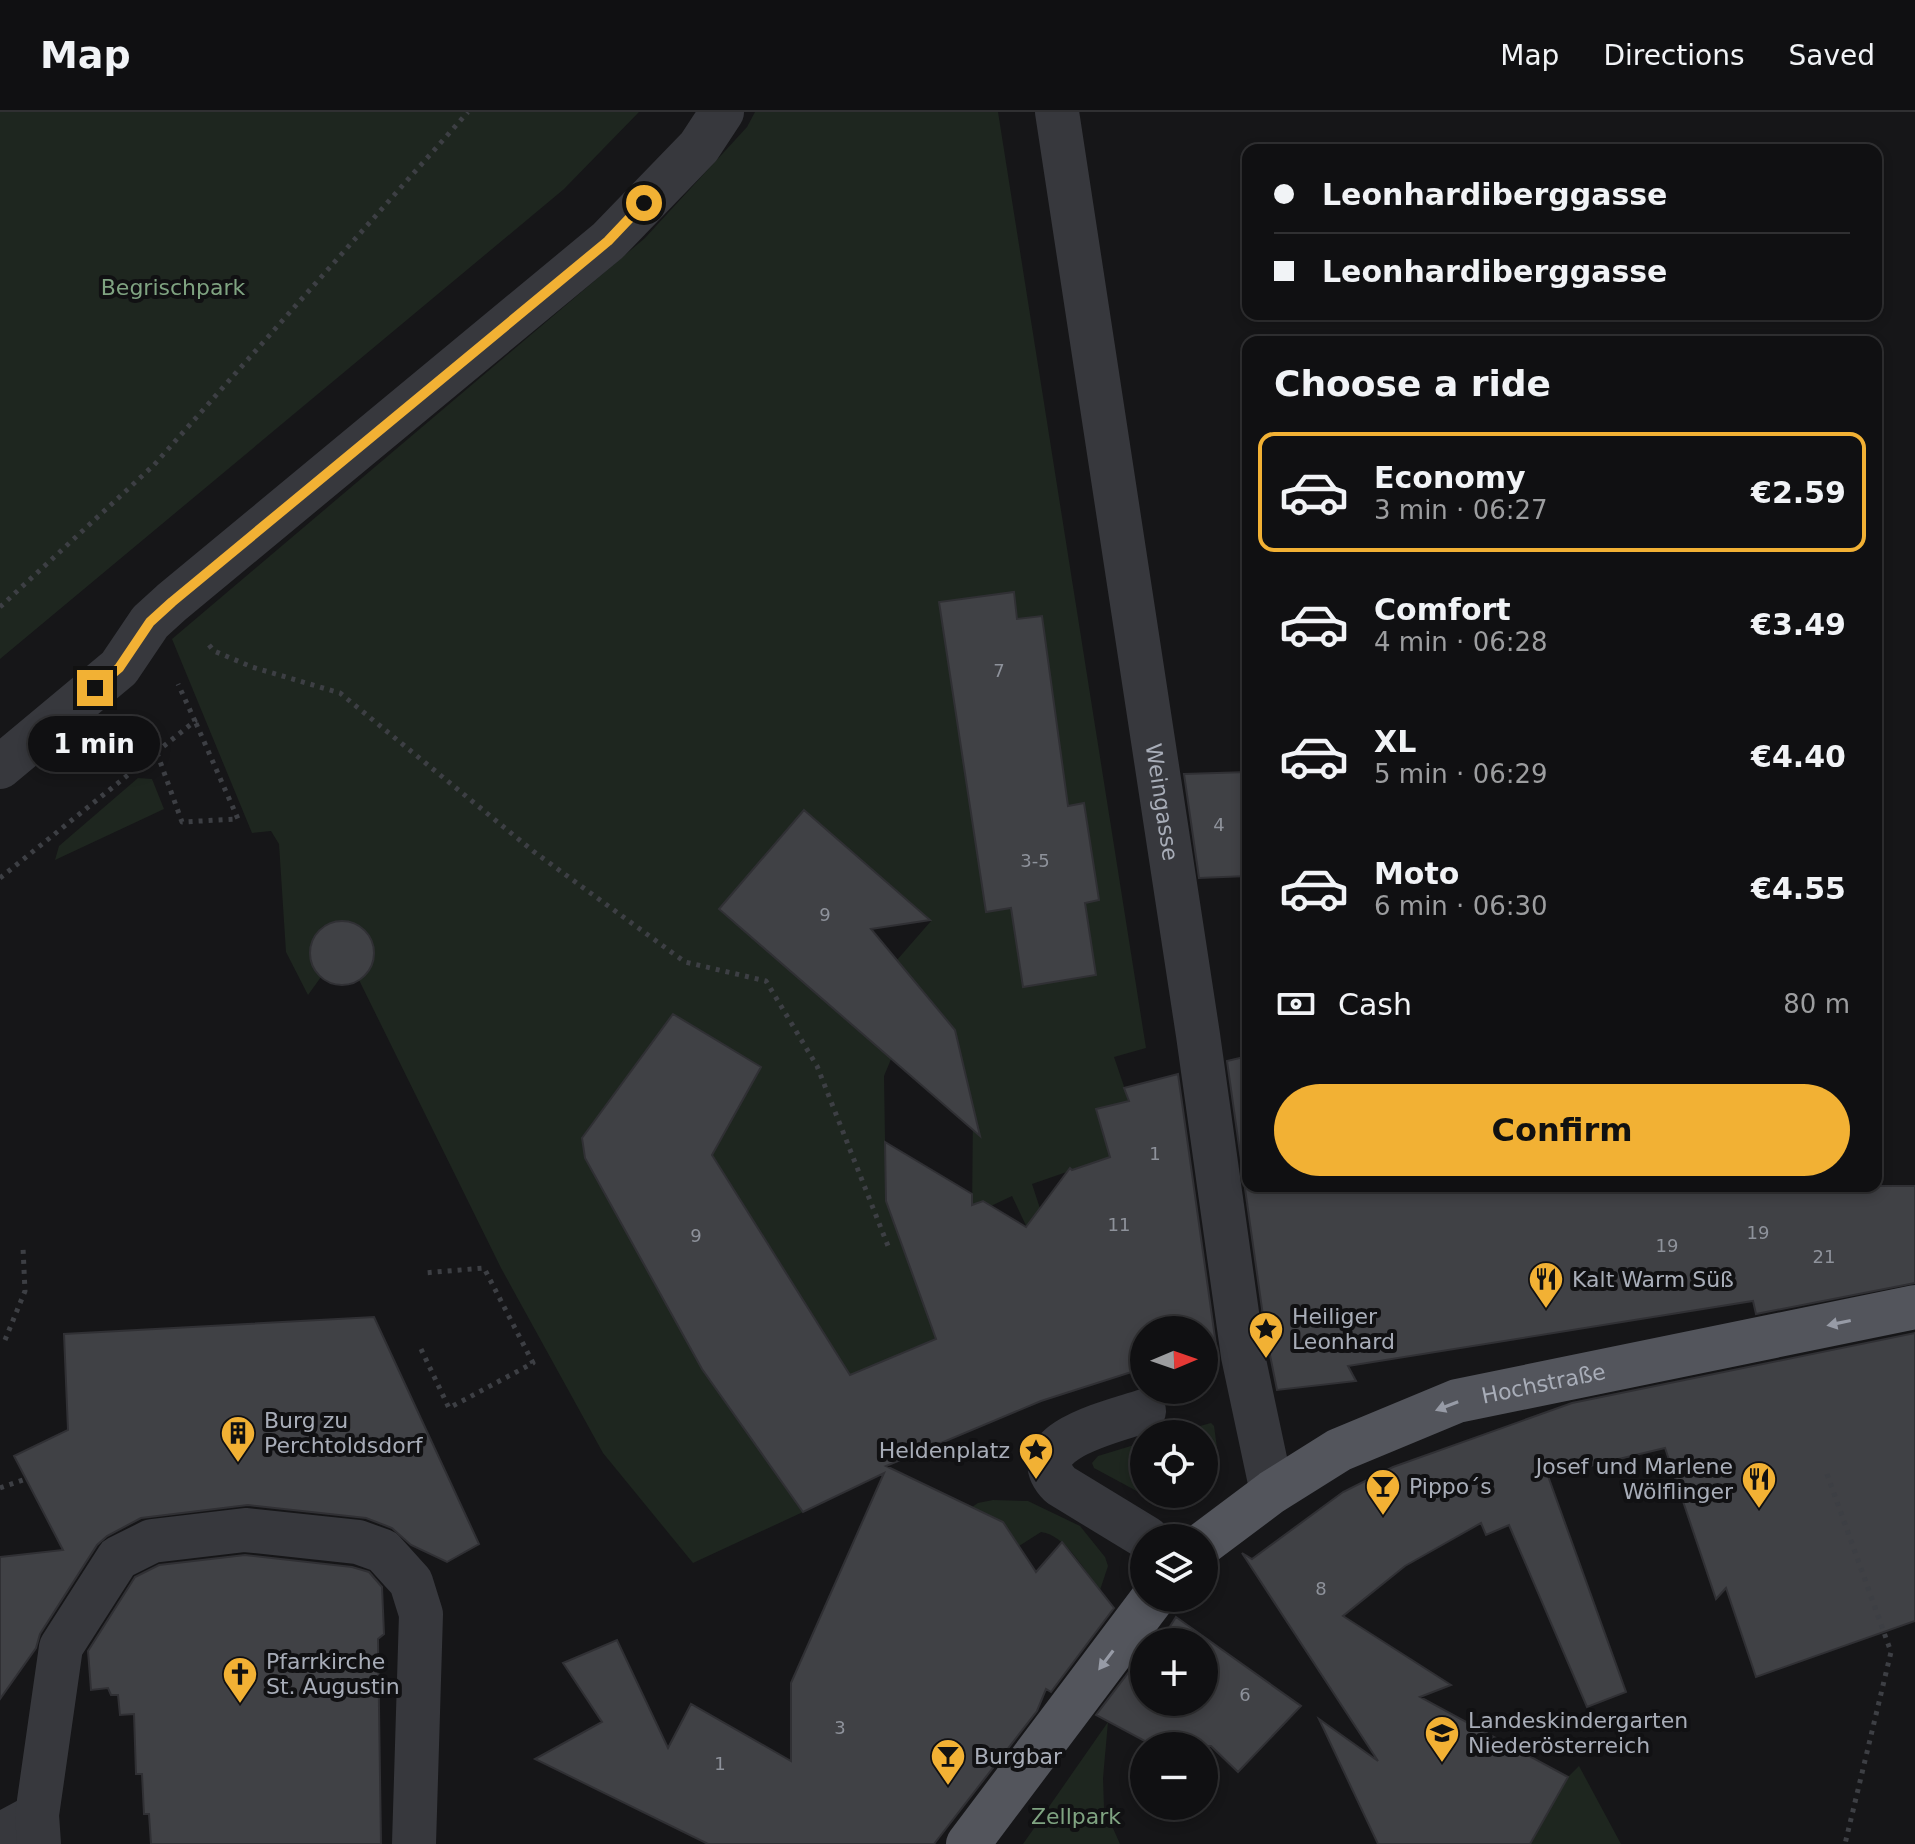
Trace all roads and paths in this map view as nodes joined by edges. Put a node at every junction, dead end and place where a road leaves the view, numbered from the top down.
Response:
1 (468, 112) edge
2 (722, 112) edge
3 (1057, 112) edge
4 (0, 607) edge
5 (161, 612) junction
6 (195, 721) junction
7 (157, 753) junction
8 (0, 767) edge
9 (0, 878) edge
10 (23, 1248) dead end
11 (890, 1251) dead end
12 (424, 1273) dead end
13 (1915, 1307) edge
14 (5, 1340) dead end
15 (421, 1349) dead end
16 (1144, 1411) dead end
17 (1827, 1474) dead end
18 (26, 1479) dead end
19 (0, 1488) edge
20 (1272, 1492) junction
21 (1130, 1528) edge
22 (1218, 1532) edge
23 (1142, 1612) edge
24 (25, 1831) edge
25 (414, 1844) edge
26 (968, 1844) edge
27 (1845, 1844) edge

1 - 4 path
2 - 5 street
3 - 20 street, Weingasse
5 - 6 path
5 - 8 street
5 - 11 path
6 - 7 path
6 - 7 path
7 - 9 path
10 - 14 path
12 - 15 path
13 -> 20 main road, Hochstraße
16 - 21 street
17 - 27 path
18 - 19 path
20 - 22 main road, Hochstraße
23 -> 26 main road
24 - 25 street

